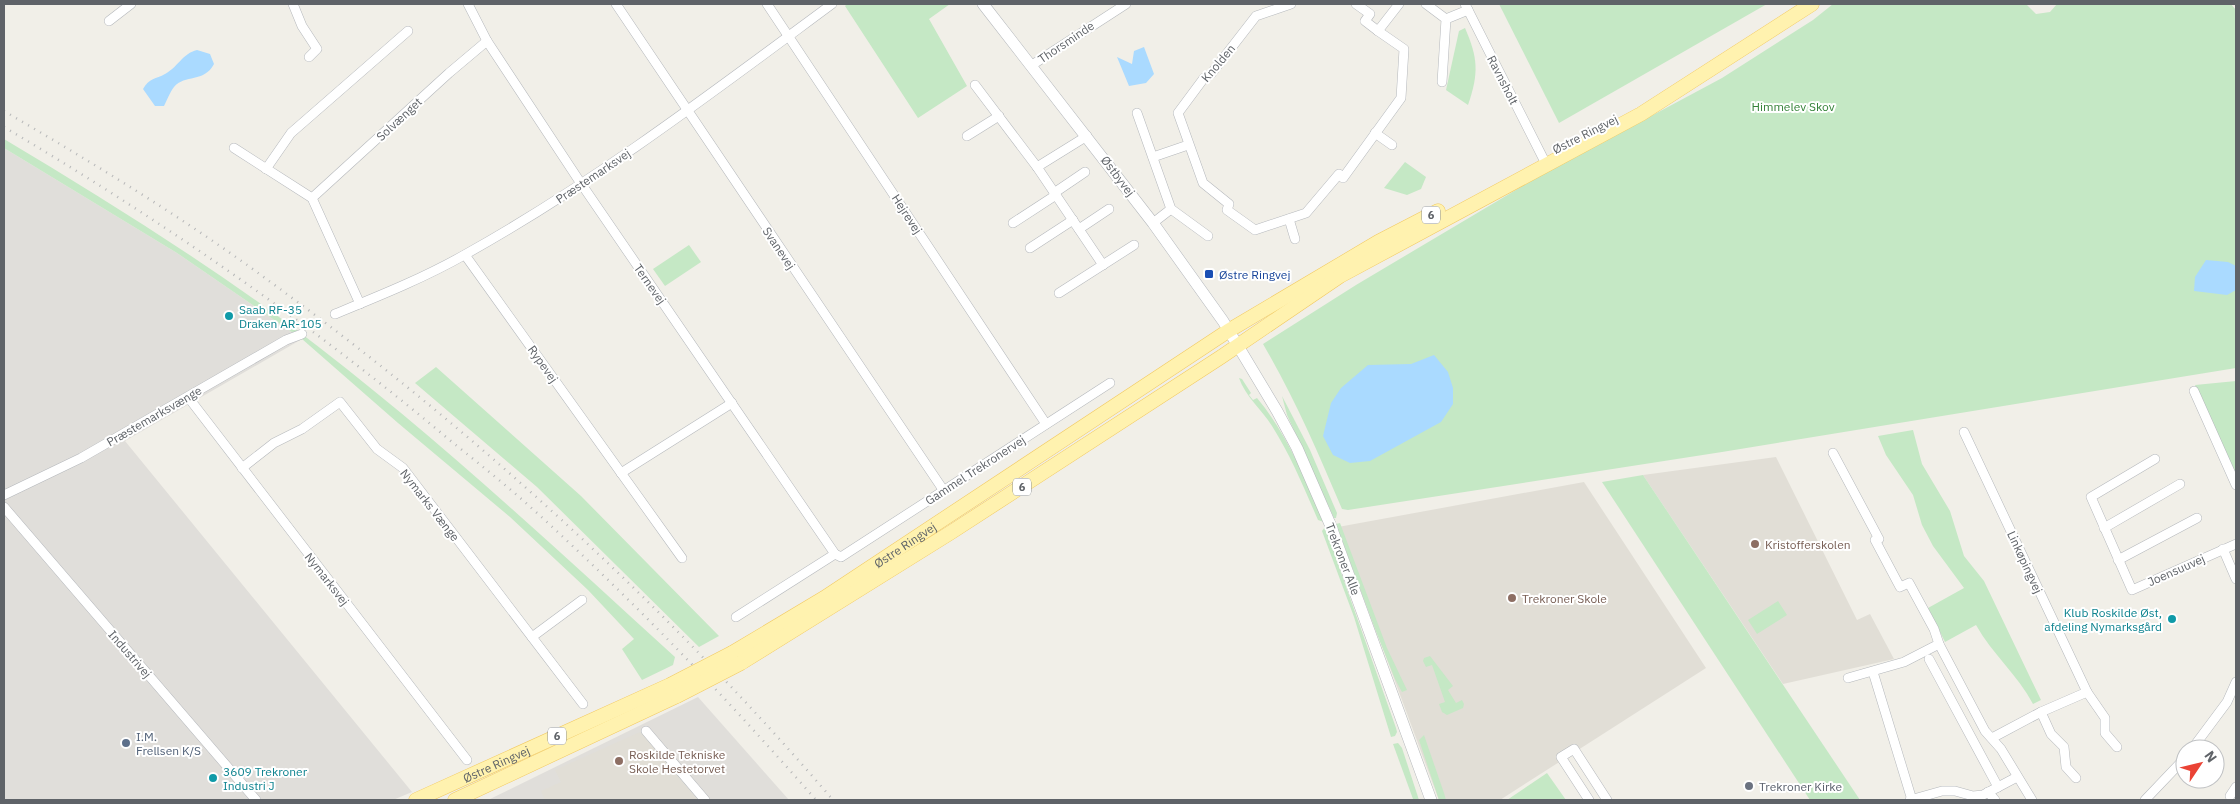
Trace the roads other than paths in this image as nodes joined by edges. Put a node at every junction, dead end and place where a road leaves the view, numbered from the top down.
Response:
1 (131, 4) edge
2 (293, 4) edge
3 (468, 4) edge
4 (616, 4) edge
5 (767, 4) edge
6 (832, 4) edge
7 (983, 4) edge
8 (987, 4) edge
9 (1126, 4) edge
10 (1290, 4) edge
11 (1356, 4) edge
12 (1399, 4) edge
13 (1426, 4) edge
14 (1812, 4) edge
15 (1467, 7) edge
16 (1446, 19) junction
17 (109, 21) dead end
18 (1001, 26) junction
19 (408, 31) dead end
20 (1378, 31) junction
21 (789, 35) junction
22 (487, 41) junction
23 (309, 57) dead end
24 (1032, 66) junction
25 (1442, 82) dead end
26 (975, 85) dead end
27 (687, 111) junction
28 (1137, 113) dead end
29 (998, 116) junction
30 (1376, 133) junction
31 (967, 136) dead end
32 (1087, 136) junction
33 (1188, 145) junction
34 (1392, 145) dead end
35 (234, 148) dead end
36 (1153, 157) junction
37 (1544, 161) junction
38 (1037, 167) junction
39 (266, 170) junction
40 (1085, 172) dead end
41 (582, 185) junction
42 (1055, 194) junction
43 (312, 198) junction
44 (1109, 209) dead end
45 (1171, 209) junction
46 (1288, 219) junction
47 (1073, 220) junction
48 (1013, 223) dead end
49 (1153, 223) junction
50 (1079, 229) junction
51 (1208, 236) dead end
52 (1295, 239) dead end
53 (1134, 245) dead end
54 (1030, 248) dead end
55 (465, 255) junction
56 (1103, 265) junction
57 (1059, 293) dead end
58 (360, 304) junction
59 (335, 314) dead end
60 (1228, 331) junction
61 (302, 334) dead end
62 (1237, 346) junction
63 (1110, 383) dead end
64 (2194, 391) dead end
65 (188, 397) junction
66 (732, 403) junction
67 (1046, 424) junction
68 (1964, 432) dead end
69 (1834, 453) dead end
70 (2154, 459) dead end
71 (242, 468) junction
72 (621, 473) junction
73 (2180, 484) dead end
74 (2236, 485) edge
75 (944, 491) junction
76 (4, 495) edge
77 (4, 507) edge
78 (2197, 518) dead end
79 (2104, 528) junction
80 (2236, 544) edge
81 (2223, 549) junction
82 (838, 556) junction
83 (682, 558) dead end
84 (2118, 560) junction
85 (2236, 579) edge
86 (582, 600) dead end
87 (736, 617) dead end
88 (532, 637) junction
89 (1938, 644) junction
90 (737, 658) junction
91 (1929, 659) dead end
92 (1873, 672) junction
93 (1848, 678) dead end
94 (2236, 682) edge
95 (673, 691) junction
96 (2087, 692) junction
97 (2236, 694) edge
98 (2227, 702) junction
99 (583, 704) dead end
100 (2041, 712) junction
101 (646, 731) dead end
102 (1992, 738) junction
103 (2199, 739) edge
104 (2117, 748) dead end
105 (468, 760) dead end
106 (2175, 768) edge
107 (2017, 777) junction
108 (2076, 778) dead end
109 (1998, 787) junction
110 (2236, 788) edge
111 (1988, 792) junction
112 (2230, 796) dead end
113 (256, 800) edge
114 (416, 800) edge
115 (455, 800) edge
116 (705, 800) edge
117 (1431, 800) edge
118 (1589, 800) edge
119 (1607, 800) edge
120 (1911, 800) edge
121 (1995, 800) edge
122 (2032, 800) edge
123 (2145, 800) edge

1 - 17 street
2 - 23 street
3 - 22 street, Ternevej
4 - 27 street, Svanevej
5 - 21 street, Hejrevej
6 - 21 street, Præstemarksvej
7 - 18 street, Østbyvej
8 - 18 street, Østbyvej
9 - 24 street, Thorsminde
10 - 33 street, Knolden
11 - 20 street
12 - 20 street
13 - 16 street
14 - 37 main road, Østre Ringvej / 6
15 - 16 street
15 - 37 street, Ravnsholt
16 - 25 street
18 - 24 street, Østbyvej
19 - 39 street
20 - 30 street, Knolden
21 - 27 street, Præstemarksvej
21 - 67 street, Hejrevej
22 - 41 street, Ternevej
22 - 43 street, Solvænget
24 - 32 street, Østbyvej
26 - 29 street
27 - 41 street, Præstemarksvej
27 - 75 street, Svanevej
28 - 36 street
29 - 31 street
29 - 38 street
30 - 34 street
30 - 46 street, Knolden
32 - 38 street
32 - 49 street, Østbyvej
33 - 36 street
33 - 46 street, Knolden
35 - 39 street
36 - 45 street
37 - 60 main road, Østre Ringvej / 6
37 - 62 main road, Østre Ringvej / 6
38 - 42 street
39 - 43 street
40 - 42 street
41 - 55 street, Præstemarksvej
41 - 66 street, Ternevej
42 - 47 street
42 - 48 street
43 - 58 street
44 - 50 street
45 - 49 street
45 - 51 street
46 - 52 street
47 - 50 street
47 - 54 street
49 - 60 street, Østbyvej
50 - 56 street
53 - 56 street
55 - 58 street, Præstemarksvej
55 - 72 street, Rypevej
56 - 57 street
58 - 59 street, Præstemarksvej
60 - 62 street, Trekroner Alle
60 - 90 main road, Østre Ringvej / 6
61 - 65 street, Præstemarksvænge
62 - 90 main road, Østre Ringvej / 6
62 - 117 street, Trekroner Alle
63 - 67 street, Gammel Trekronervej
64 - 74 street
65 - 71 street, Nymarksvej
65 - 76 street, Præstemarksvænge
66 - 72 street
66 - 82 street, Ternevej
67 - 75 street, Gammel Trekronervej
68 - 96 street, Linkøpingvej
69 - 89 street
70 - 79 street, Joensuuvej
71 - 88 street, Nymarks Vænge
71 - 105 street, Nymarksvej
72 - 83 street, Rypevej
73 - 79 street
75 - 82 street, Gammel Trekronervej
77 - 113 street, Industrivej
78 - 84 street
79 - 84 street, Joensuuvej
80 - 81 street, Joensuuvej
81 - 84 street, Joensuuvej
81 - 85 street
82 - 87 street, Gammel Trekronervej
86 - 88 street
88 - 99 street, Nymarks Vænge
89 - 92 street
89 - 102 street
90 - 95 main road, Østre Ringvej / 6, bridge
91 - 109 street
92 - 93 street
92 - 120 street
94 - 98 street
95 - 114 main road, Østre Ringvej / 6
95 - 115 main road, Østre Ringvej / 6
96 - 100 street
96 - 104 street, Linkøpingvej
97 - 98 street
98 - 103 street
100 - 102 street
100 - 108 street
101 - 116 street
102 - 107 street
106 - 123 street
107 - 109 street
107 - 122 street
109 - 111 street
110 - 112 street
111 - 120 street
111 - 121 street
118 - 119 street

